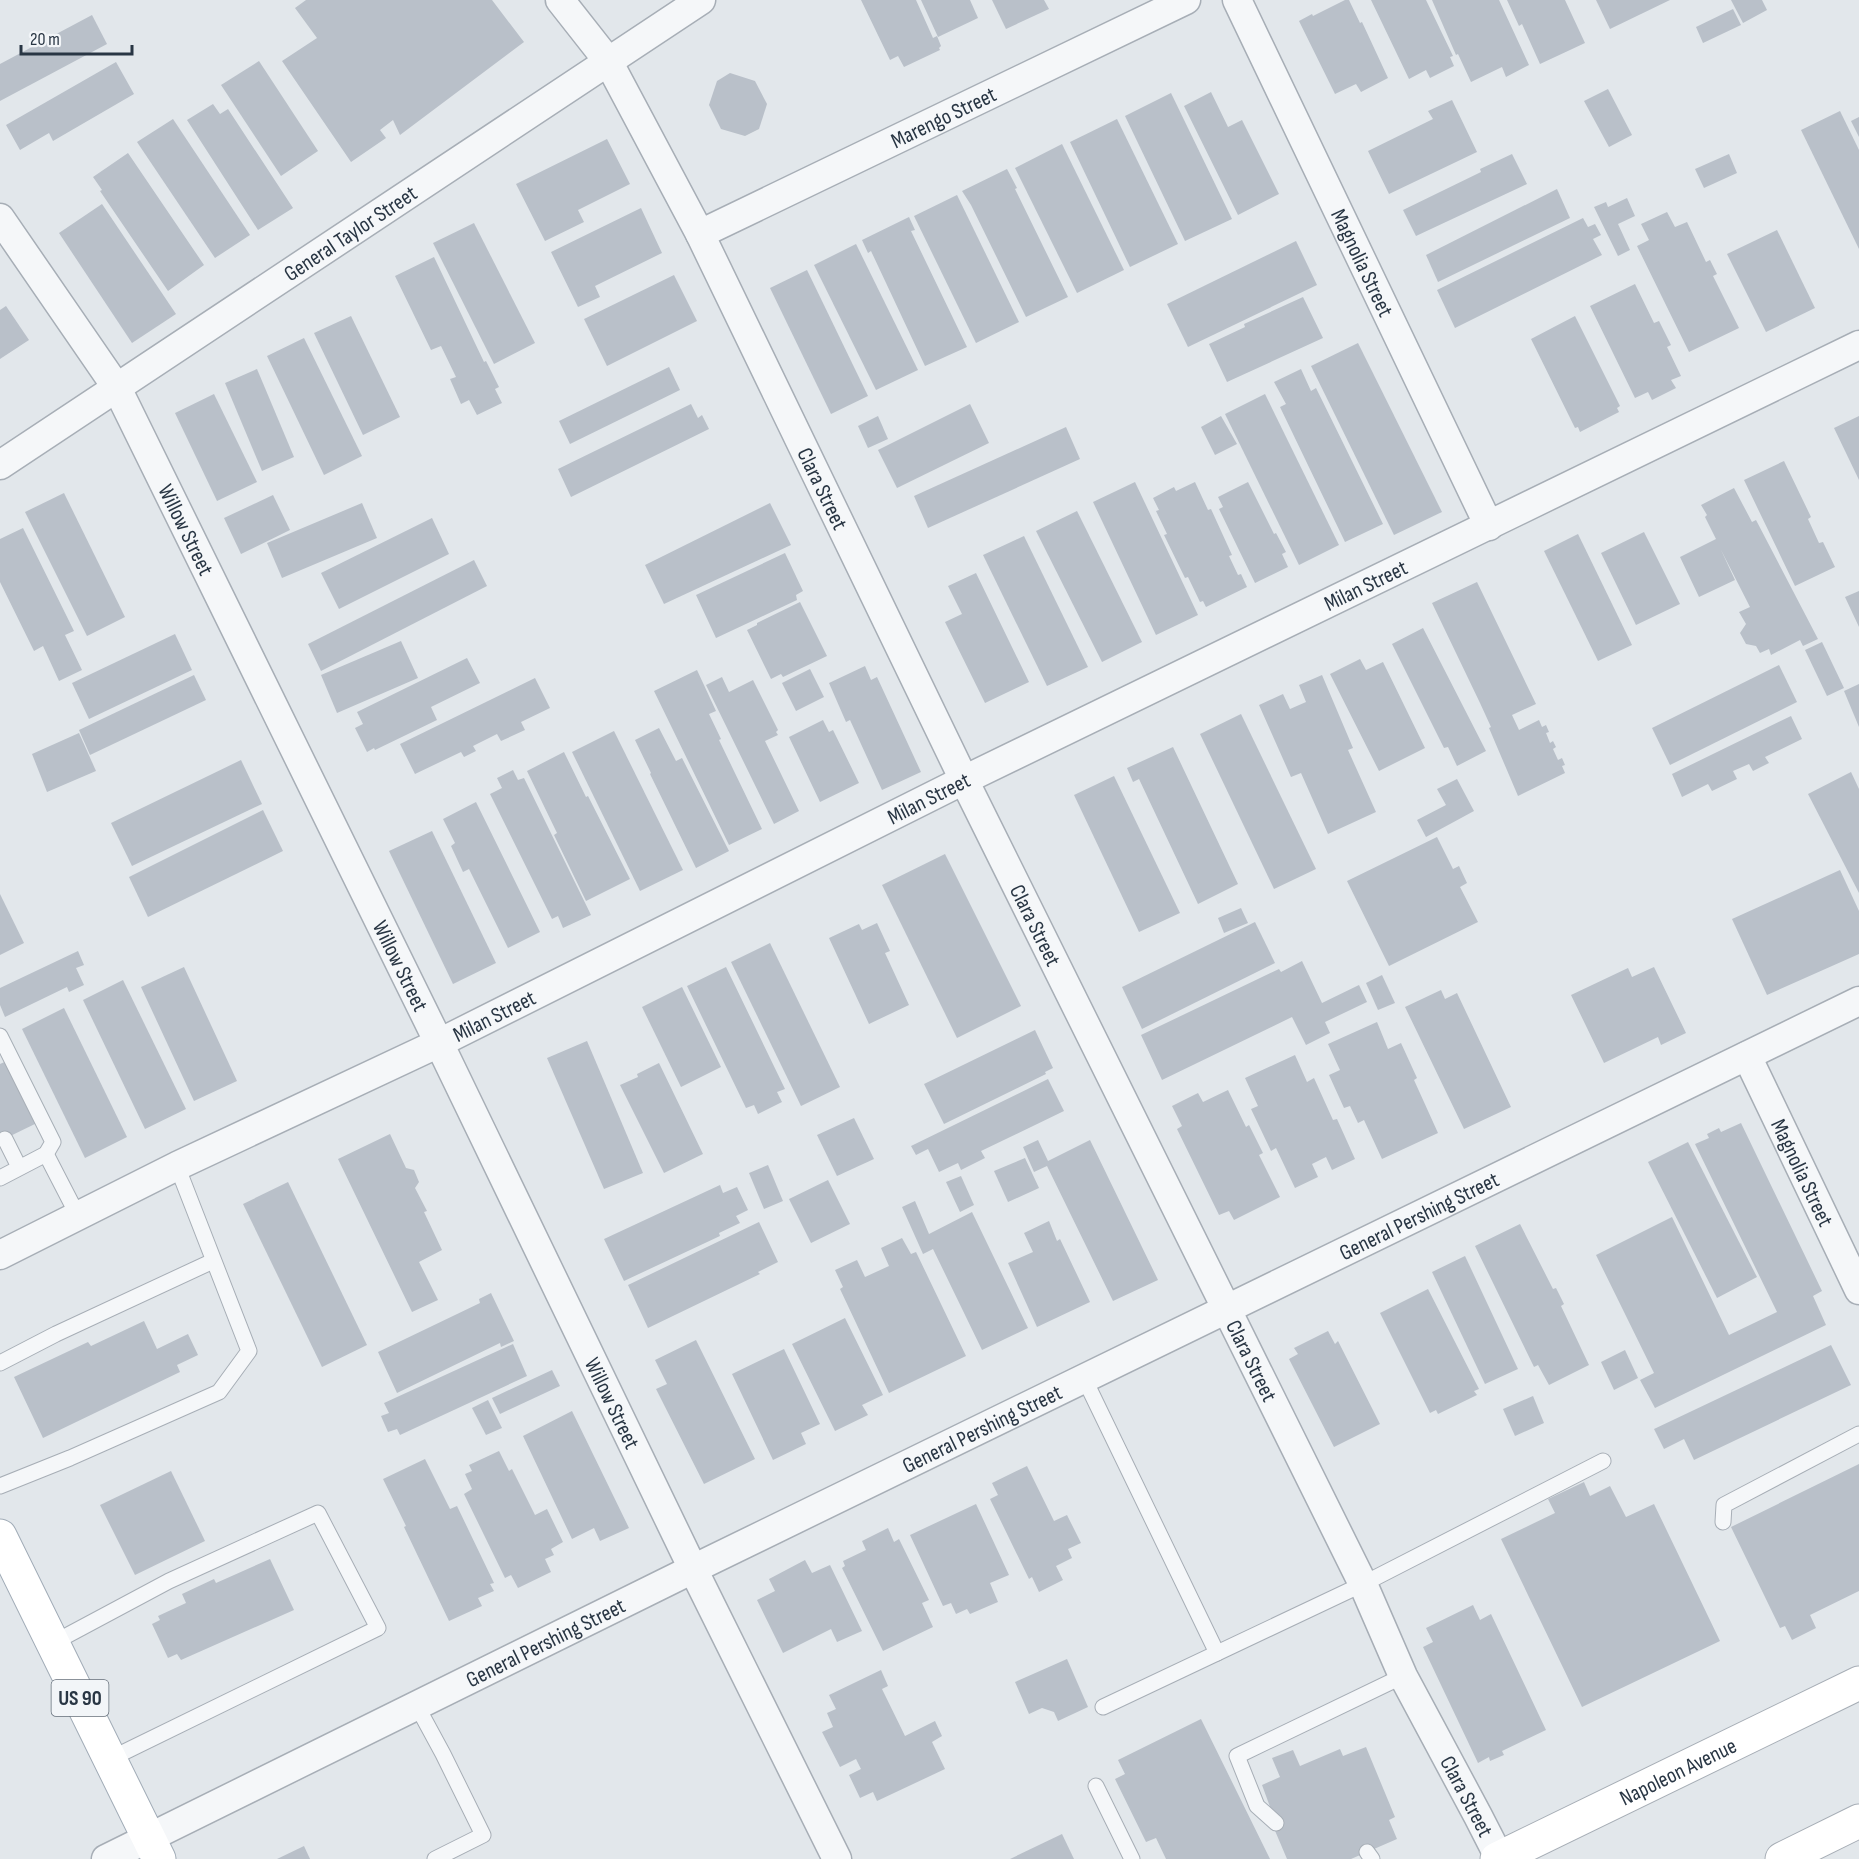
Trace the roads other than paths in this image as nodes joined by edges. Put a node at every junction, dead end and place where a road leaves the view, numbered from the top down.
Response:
1 (560, 0) edge
2 (701, 0) edge
3 (1186, 0) edge
4 (1237, 0) edge
5 (608, 62) junction
6 (0, 218) edge
7 (700, 234) junction
8 (1859, 345) edge
9 (117, 388) junction
10 (0, 465) edge
11 (1489, 526) junction
12 (964, 780) junction
13 (1859, 1001) edge
14 (0, 1036) edge
15 (439, 1043) junction
16 (1747, 1056) junction
17 (5, 1139) dead end
18 (46, 1154) junction
19 (177, 1166) junction
20 (20, 1167) junction
21 (0, 1178) edge
22 (78, 1216) junction
23 (0, 1255) edge
24 (213, 1261) junction
25 (1859, 1290) edge
26 (1226, 1309) junction
27 (0, 1363) edge
28 (1084, 1378) junction
29 (1859, 1434) edge
30 (1603, 1461) dead end
31 (0, 1486) edge
32 (1723, 1522) dead end
33 (0, 1536) edge
34 (693, 1569) junction
35 (1363, 1584) junction
36 (53, 1643) junction
37 (1217, 1653) junction
38 (1403, 1676) junction
39 (1859, 1683) edge
40 (417, 1706) junction
41 (1103, 1707) dead end
42 (110, 1759) junction
43 (1096, 1786) dead end
44 (1859, 1821) edge
45 (1276, 1823) dead end
46 (154, 1849) edge
47 (106, 1859) edge
48 (435, 1859) edge
49 (837, 1859) edge
50 (1132, 1859) edge
51 (1499, 1859) edge
52 (1782, 1859) edge

1 - 5 street, Clara Street
2 - 5 street, General Taylor Street
3 - 7 street, Marengo Street
4 - 11 street, Magnolia Street
5 - 7 street, Clara Street
5 - 9 street, General Taylor Street
6 - 9 street, Willow Street
7 - 12 street, Clara Street
8 - 11 street, Milan Street
9 - 10 street, General Taylor Street
9 - 15 street, Willow Street
11 - 12 street, Milan Street
12 - 15 street, Milan Street
12 - 26 street, Clara Street
13 - 16 street, General Pershing Street
14 - 18 lane
15 - 19 street, Milan Street
15 - 34 street, Willow Street
16 - 25 street, Magnolia Street
16 - 26 street, General Pershing Street
17 - 20 lane
18 - 20 lane
18 - 22 lane
19 - 22 street, Milan Street
19 - 24 lane
20 - 21 lane
22 - 23 street, Milan Street
24 - 27 lane
24 - 31 lane
26 - 28 street, General Pershing Street
26 - 35 street, Clara Street
28 - 34 street, General Pershing Street
28 - 37 lane
29 - 32 lane
30 - 35 lane
33 - 36 main road, US 90
34 - 40 street, General Pershing Street
34 - 49 street, Willow Street
35 - 37 lane
35 - 38 street, Clara Street
36 - 42 main road, US 90
36 - 42 lane
37 - 41 lane
38 - 45 lane
38 - 51 street, Clara Street
39 - 51 main road, Napoleon Avenue
40 - 46 street, General Pershing Street
40 - 48 lane
42 - 46 main road, US 90
43 - 50 lane
44 - 52 main road
46 - 47 street, General Pershing Street

